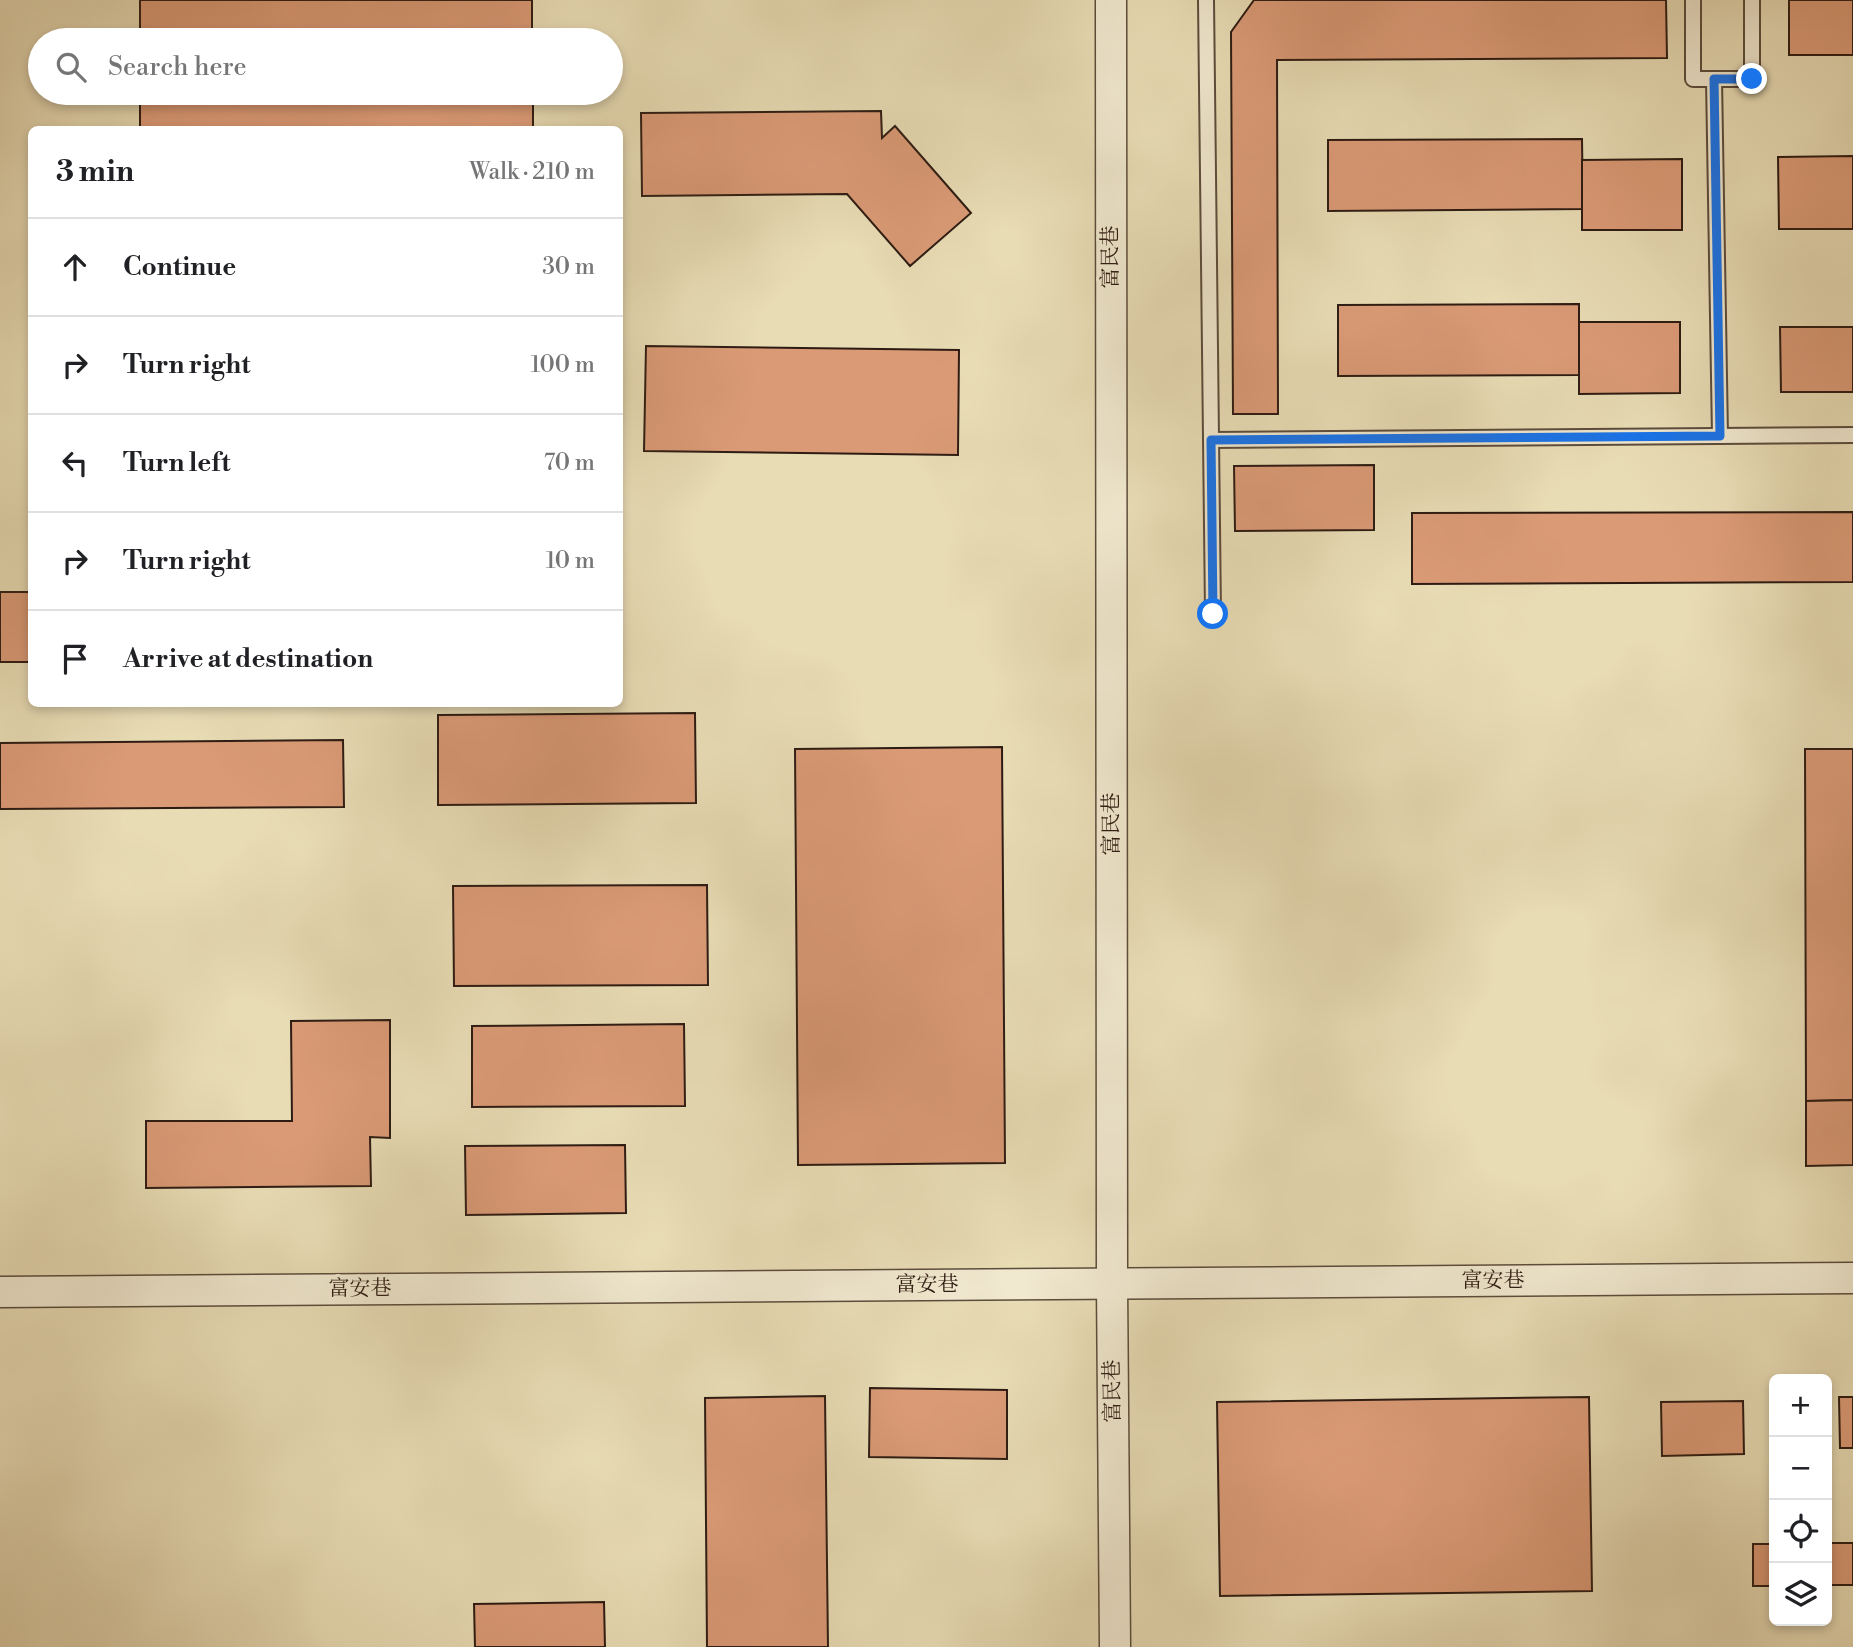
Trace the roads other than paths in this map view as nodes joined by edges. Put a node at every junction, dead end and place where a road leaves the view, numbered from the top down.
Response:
1 (1111, 0) edge
2 (1206, 0) edge
3 (1693, 0) edge
4 (1752, 0) edge
5 (1714, 79) junction
6 (1853, 435) edge
7 (1720, 436) junction
8 (1211, 440) junction
9 (1213, 614) dead end
10 (1853, 1278) edge
11 (1112, 1284) junction
12 (0, 1292) edge
13 (1115, 1647) edge

1 - 11 street, 富民巷
2 - 8 lane
3 - 5 lane
4 - 5 lane
5 - 7 lane
6 - 7 lane
7 - 8 lane
8 - 9 lane
10 - 11 street, 富安巷
11 - 12 street, 富安巷
11 - 13 street, 富民巷

